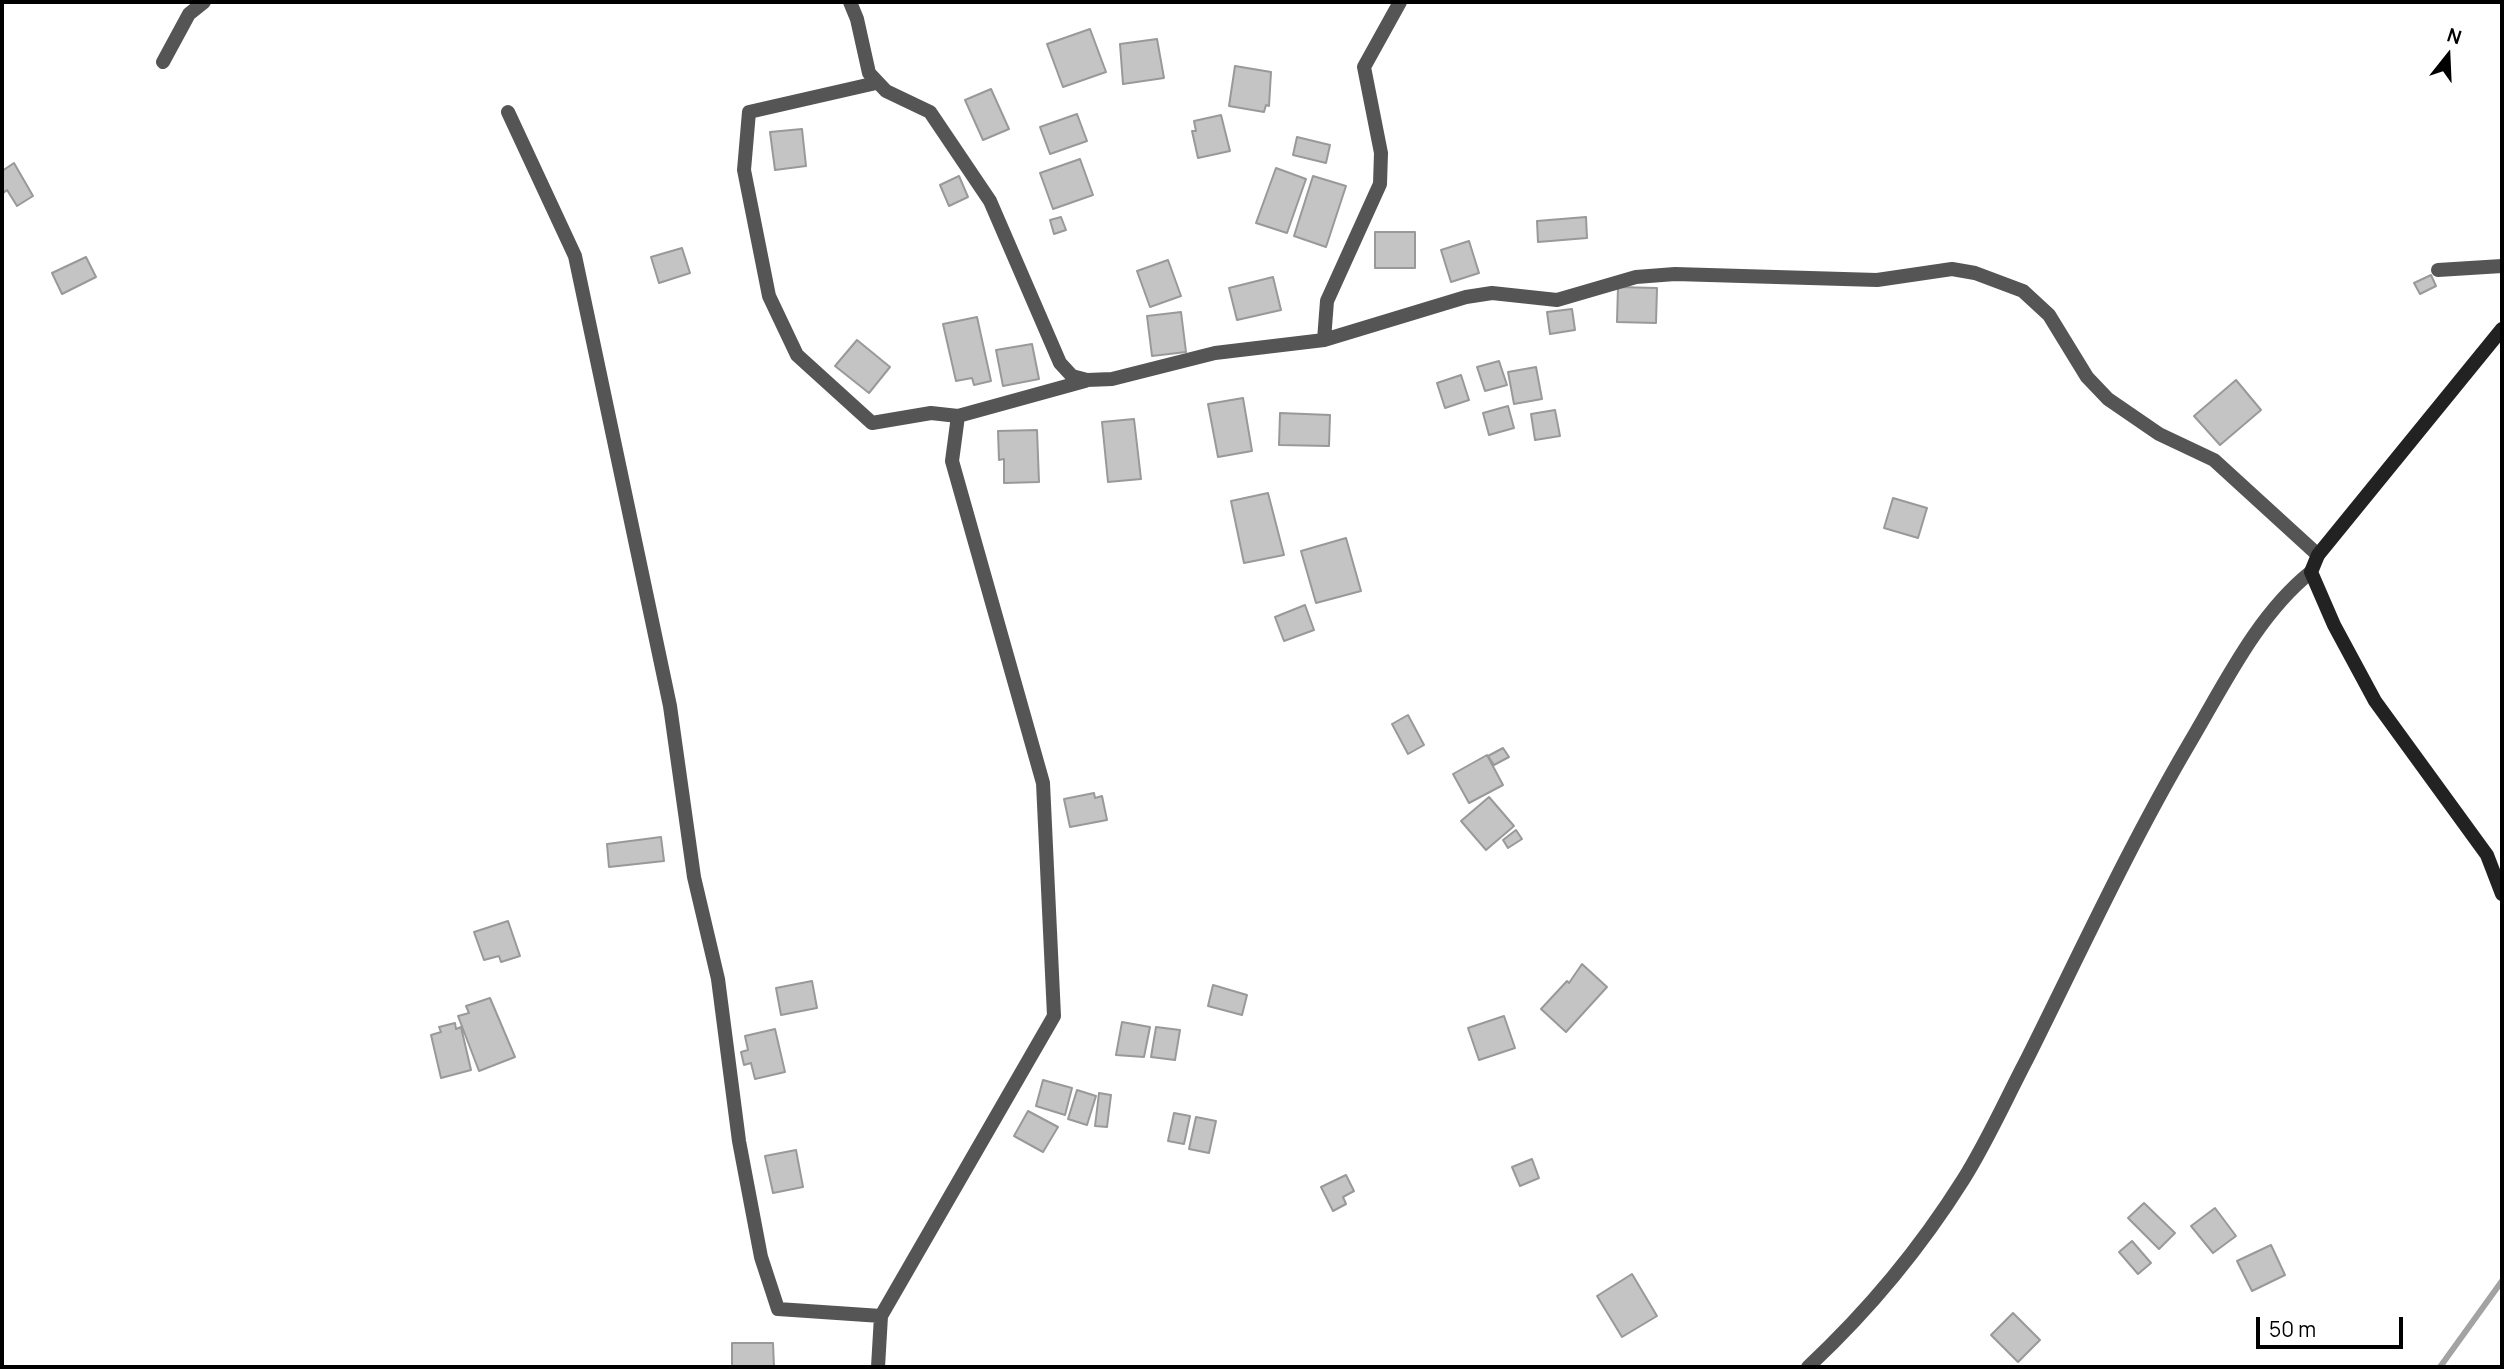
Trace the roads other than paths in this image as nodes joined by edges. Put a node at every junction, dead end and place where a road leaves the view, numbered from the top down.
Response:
1 (204, 2) edge
2 (850, 2) edge
3 (1400, 2) edge
4 (163, 62) dead end
5 (876, 83) junction
6 (508, 112) dead end
7 (2502, 267) edge
8 (2438, 270) dead end
9 (2502, 329) edge
10 (1324, 340) junction
11 (1087, 380) junction
12 (958, 416) junction
13 (2318, 555) junction
14 (2311, 572) junction
15 (2502, 894) edge
16 (881, 1316) junction
17 (878, 1367) edge
18 (1808, 1367) edge

1 - 4 street
2 - 5 street
3 - 10 street
5 - 11 street
5 - 12 street
6 - 16 street
7 - 8 street
9 - 13 street
10 - 11 street
10 - 13 street
11 - 12 street
12 - 16 street
13 - 14 street
14 - 15 street
14 - 18 street
16 - 17 street

